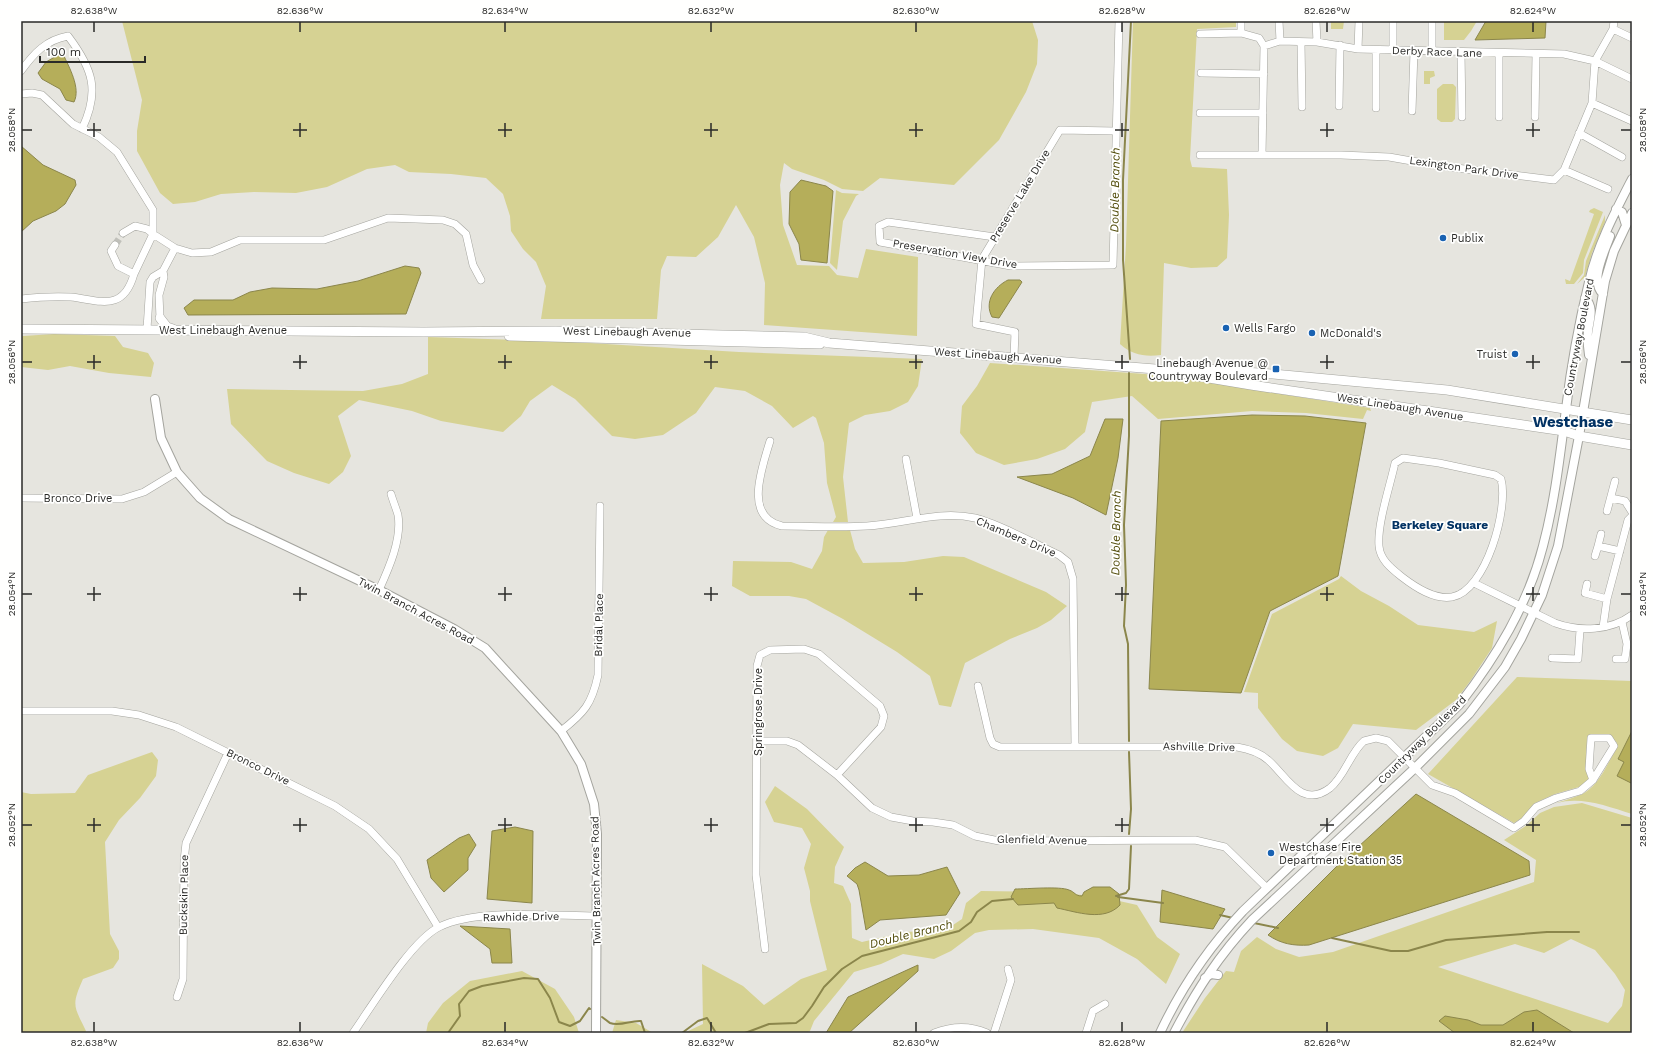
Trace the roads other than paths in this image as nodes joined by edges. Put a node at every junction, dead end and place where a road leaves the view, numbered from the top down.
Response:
1 (1119, 21) edge
2 (1241, 21) edge
3 (1279, 21) edge
4 (1316, 21) edge
5 (1359, 21) edge
6 (1394, 21) edge
7 (1432, 21) edge
8 (1614, 21) edge
9 (1613, 29) junction
10 (1241, 33) junction
11 (1200, 34) dead end
12 (1632, 38) edge
13 (1280, 41) junction
14 (1301, 42) junction
15 (1317, 42) junction
16 (1340, 45) junction
17 (1264, 46) junction
18 (1358, 49) junction
19 (1376, 50) junction
20 (1393, 50) junction
21 (1414, 51) junction
22 (1432, 52) junction
23 (1461, 52) junction
24 (1499, 53) junction
25 (1536, 54) junction
26 (1595, 61) junction
27 (21, 71) edge
28 (1201, 73) dead end
29 (1264, 74) junction
30 (1632, 79) edge
31 (21, 94) edge
32 (1592, 103) junction
33 (1338, 106) dead end
34 (1302, 107) dead end
35 (1376, 108) dead end
36 (1412, 112) dead end
37 (1200, 113) dead end
38 (1263, 113) junction
39 (1462, 117) dead end
40 (1499, 117) dead end
41 (1535, 117) dead end
42 (1632, 121) edge
43 (82, 129) junction
44 (1116, 131) junction
45 (1580, 134) junction
46 (1200, 155) dead end
47 (1262, 155) junction
48 (1622, 157) dead end
49 (1564, 170) junction
50 (1632, 179) edge
51 (1608, 189) dead end
52 (1615, 212) junction
53 (1632, 213) edge
54 (1626, 225) junction
55 (122, 233) tunnel mouth
56 (153, 234) junction
57 (995, 237) junction
58 (114, 245) tunnel mouth
59 (175, 248) junction
60 (982, 259) junction
61 (163, 271) junction
62 (134, 274) junction
63 (481, 280) dead end
64 (1603, 294) junction
65 (1585, 298) junction
66 (21, 299) edge
67 (160, 318) joint
68 (21, 329) edge
69 (147, 329) junction
70 (176, 330) junction
71 (1014, 357) junction
72 (1590, 364) junction
73 (1168, 370) junction
74 (1349, 382) junction
75 (1347, 398) junction
76 (155, 399) dead end
77 (1566, 410) junction
78 (1582, 412) junction
79 (1632, 420) edge
80 (1564, 431) junction
81 (1579, 436) junction
82 (770, 441) dead end
83 (1632, 445) edge
84 (906, 459) dead end
85 (177, 472) junction
86 (1615, 481) dead end
87 (391, 494) dead end
88 (21, 498) edge
89 (1610, 498) junction
90 (600, 506) dead end
91 (1607, 511) dead end
92 (1632, 512) edge
93 (1632, 516) edge
94 (917, 518) junction
95 (1601, 534) dead end
96 (1598, 546) junction
97 (1620, 551) junction
98 (1595, 556) dead end
99 (1474, 582) junction
100 (1587, 584) dead end
101 (379, 590) junction
102 (1606, 599) junction
103 (1522, 606) junction
104 (1534, 612) junction
105 (1632, 615) edge
106 (1622, 622) junction
107 (1603, 627) junction
108 (1580, 630) junction
109 (1552, 658) dead end
110 (1616, 659) dead end
111 (978, 686) dead end
112 (1459, 705) junction
113 (21, 711) edge
114 (1469, 714) junction
115 (561, 731) junction
116 (758, 741) junction
117 (1075, 746) junction
118 (228, 753) junction
119 (1406, 757) junction
120 (1416, 768) junction
121 (837, 775) junction
122 (1593, 780) junction
123 (1267, 888) junction
124 (1276, 898) junction
125 (597, 916) junction
126 (438, 927) junction
127 (765, 949) dead end
128 (1008, 969) dead end
129 (1218, 975) dead end
130 (1205, 979) junction
131 (177, 997) dead end
132 (1105, 1004) dead end
133 (353, 1033) edge
134 (596, 1033) edge
135 (934, 1033) edge
136 (987, 1033) edge
137 (994, 1033) edge
138 (1086, 1033) edge
139 (1160, 1033) edge
140 (1174, 1033) edge

1 - 44 street, Preservation View Drive
2 - 10 street
3 - 13 street
4 - 15 street
5 - 18 street
6 - 20 street
7 - 22 street
8 - 9 street
9 - 12 street
9 - 26 street
10 - 11 street
10 - 17 street
13 - 14 street, Derby Race Lane
13 - 17 street
14 - 15 street, Derby Race Lane
14 - 34 street
15 - 16 street, Derby Race Lane
16 - 18 street, Derby Race Lane
16 - 33 street
17 - 29 street
18 - 19 street, Derby Race Lane
19 - 20 street, Derby Race Lane
19 - 35 street
20 - 21 street, Derby Race Lane
21 - 22 street, Derby Race Lane
21 - 36 street
22 - 23 street, Derby Race Lane
23 - 24 street, Derby Race Lane
23 - 39 street
24 - 25 street, Derby Race Lane
24 - 40 street
25 - 26 street, Derby Race Lane
25 - 41 street
26 - 30 street, Derby Race Lane
26 - 32 street
27 - 43 street
28 - 29 street
29 - 38 street
31 - 43 street
32 - 42 street
32 - 45 street
37 - 38 street
38 - 47 street
43 - 56 street
44 - 57 street, Preserve Lake Drive
44 - 60 street, Preservation View Drive
45 - 48 street
45 - 49 street
46 - 47 street, Lexington Park Drive
47 - 49 street, Lexington Park Drive
49 - 51 street
50 - 52 street, Countryway Boulevard
52 - 54 street
52 - 64 street
52 - 65 street, Countryway Boulevard
53 - 54 street, Countryway Boulevard
54 - 64 street, Countryway Boulevard
55 - 56 street
56 - 59 street
56 - 62 street
57 - 60 street, Preserve Lake Drive
57 - 60 street, Preservation View Drive
58 - 62 street
59 - 61 street
59 - 63 street
60 - 71 street, Preserve Lake Drive
61 - 67 street
61 - 69 street
62 - 66 street
64 - 72 street, Countryway Boulevard
65 - 72 street
65 - 77 street, Countryway Boulevard
67 - 70 main road
68 - 69 main road, West Linebaugh Avenue
69 - 70 main road, West Linebaugh Avenue
70 - 71 main road, West Linebaugh Avenue
71 - 73 main road, West Linebaugh Avenue
72 - 78 street, Countryway Boulevard
73 - 74 main road, West Linebaugh Avenue
73 - 75 main road, West Linebaugh Avenue
74 - 75 main road
74 - 77 main road, West Linebaugh Avenue
75 - 80 main road, West Linebaugh Avenue
76 - 85 street, Twin Branch Acres Road
77 - 78 main road, West Linebaugh Avenue
77 - 80 street, Countryway Boulevard
78 - 79 main road, West Linebaugh Avenue
78 - 81 street, Countryway Boulevard
80 - 81 main road, West Linebaugh Avenue
80 - 103 street, Countryway Boulevard
81 - 83 main road, West Linebaugh Avenue
81 - 104 street, Countryway Boulevard
82 - 94 street, Chambers Drive
84 - 94 street
85 - 88 street, Bronco Drive
85 - 101 street, Twin Branch Acres Road
86 - 89 street
87 - 101 street
89 - 91 street
89 - 92 street
90 - 115 street, Bridal Place
93 - 97 street
94 - 117 street, Chambers Drive
95 - 96 street
96 - 97 street
96 - 98 street
97 - 102 street
99 - 99 street
99 - 103 street
100 - 102 street
101 - 115 street, Twin Branch Acres Road
102 - 107 street
103 - 104 street
103 - 112 street, Countryway Boulevard
104 - 108 street
104 - 114 street, Countryway Boulevard
105 - 106 street
106 - 107 street
106 - 110 street
107 - 108 street
108 - 109 street
111 - 117 street, Ashville Drive
112 - 114 street
112 - 119 street, Countryway Boulevard
113 - 118 street, Bronco Drive
114 - 120 street, Countryway Boulevard
115 - 125 street, Twin Branch Acres Road
116 - 121 street, Glenfield Avenue
116 - 121 street, Springrose Drive
116 - 127 street, Springrose Drive
117 - 119 street, Ashville Drive
118 - 126 street, Bronco Drive
118 - 131 street, Buckskin Place
119 - 120 street, Ashville Drive
119 - 123 street, Countryway Boulevard
120 - 122 street, Ashville Drive
120 - 124 street, Countryway Boulevard
121 - 123 street, Glenfield Avenue
122 - 122 street, Ashville Drive
123 - 124 street
123 - 139 street, Countryway Boulevard
124 - 130 street, Countryway Boulevard
125 - 126 street, Rawhide Drive
125 - 134 street, Twin Branch Acres Road
126 - 133 street, Rawhide Drive
128 - 137 street
129 - 130 street
130 - 140 street, Countryway Boulevard
132 - 138 street
135 - 136 street

